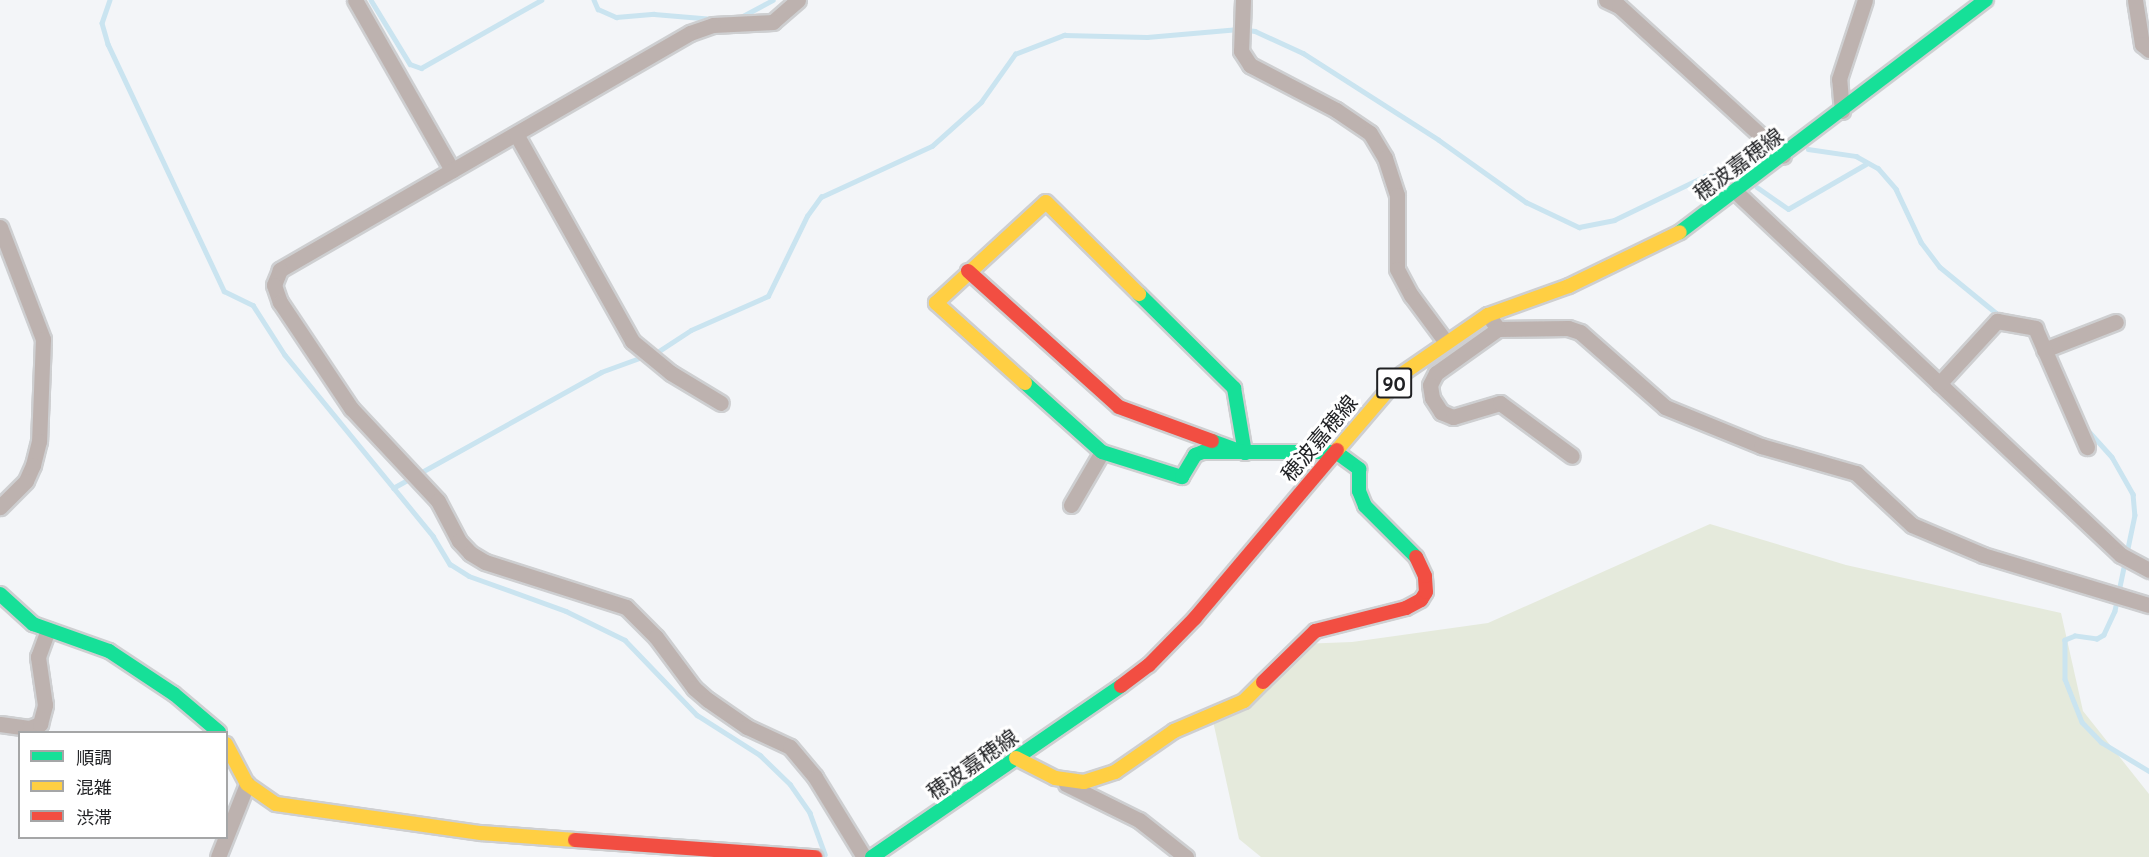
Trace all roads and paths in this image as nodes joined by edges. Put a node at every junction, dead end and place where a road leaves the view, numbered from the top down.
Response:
1 (355, 0) edge
2 (798, 0) edge
3 (1243, 0) edge
4 (1606, 0) edge
5 (1865, 0) edge
6 (1986, 0) edge
7 (2135, 0) edge
8 (2149, 50) edge
9 (1842, 111) junction
10 (516, 134) junction
11 (1783, 156) junction
12 (452, 170) junction
13 (1736, 192) junction
14 (0, 227) edge
15 (968, 272) junction
16 (1488, 315) junction
17 (2116, 322) dead end
18 (1498, 329) junction
19 (1446, 341) junction
20 (2044, 350) junction
21 (1939, 384) junction
22 (721, 403) dead end
23 (2087, 447) dead end
24 (1102, 452) junction
25 (1336, 452) junction
26 (1245, 453) junction
27 (1572, 456) dead end
28 (1071, 505) dead end
29 (0, 507) edge
30 (2149, 570) edge
31 (0, 594) edge
32 (2149, 605) edge
33 (48, 630) junction
34 (0, 724) edge
35 (218, 731) edge
36 (228, 748) edge
37 (1016, 758) junction
38 (1055, 778) junction
39 (247, 784) junction
40 (228, 832) edge
41 (225, 839) edge
42 (895, 851) edge
43 (218, 857) edge
44 (814, 857) edge
45 (864, 857) edge
46 (872, 857) edge
47 (1186, 857) edge

1 - 12 street
2 - 10 street
3 - 19 street
4 - 11 street
5 - 9 street
6 - 9 street, 穂波嘉穂線 / 90
7 - 8 street
9 - 11 street, 穂波嘉穂線 / 90
10 - 12 street
10 - 22 street
11 - 13 street, 穂波嘉穂線 / 90
12 - 45 street
13 - 16 street, 穂波嘉穂線 / 90
13 - 21 street
14 - 29 street
15 - 24 street
15 - 26 street
15 - 26 street
16 - 18 street
16 - 19 street, 穂波嘉穂線 / 90
17 - 20 street
18 - 27 street
18 - 32 street
19 - 25 street, 穂波嘉穂線 / 90
20 - 21 street
20 - 23 street
21 - 30 street
24 - 26 street
24 - 28 street
25 - 26 street
25 - 37 street, 穂波嘉穂線 / 90
25 - 38 street
31 - 33 street
33 - 34 street
33 - 35 street
36 - 39 street
37 - 38 street
37 - 42 street, 穂波嘉穂線 / 90
38 - 47 street
39 - 40 street
39 - 44 street
41 - 43 street
42 - 46 street, 穂波嘉穂線 / 90

